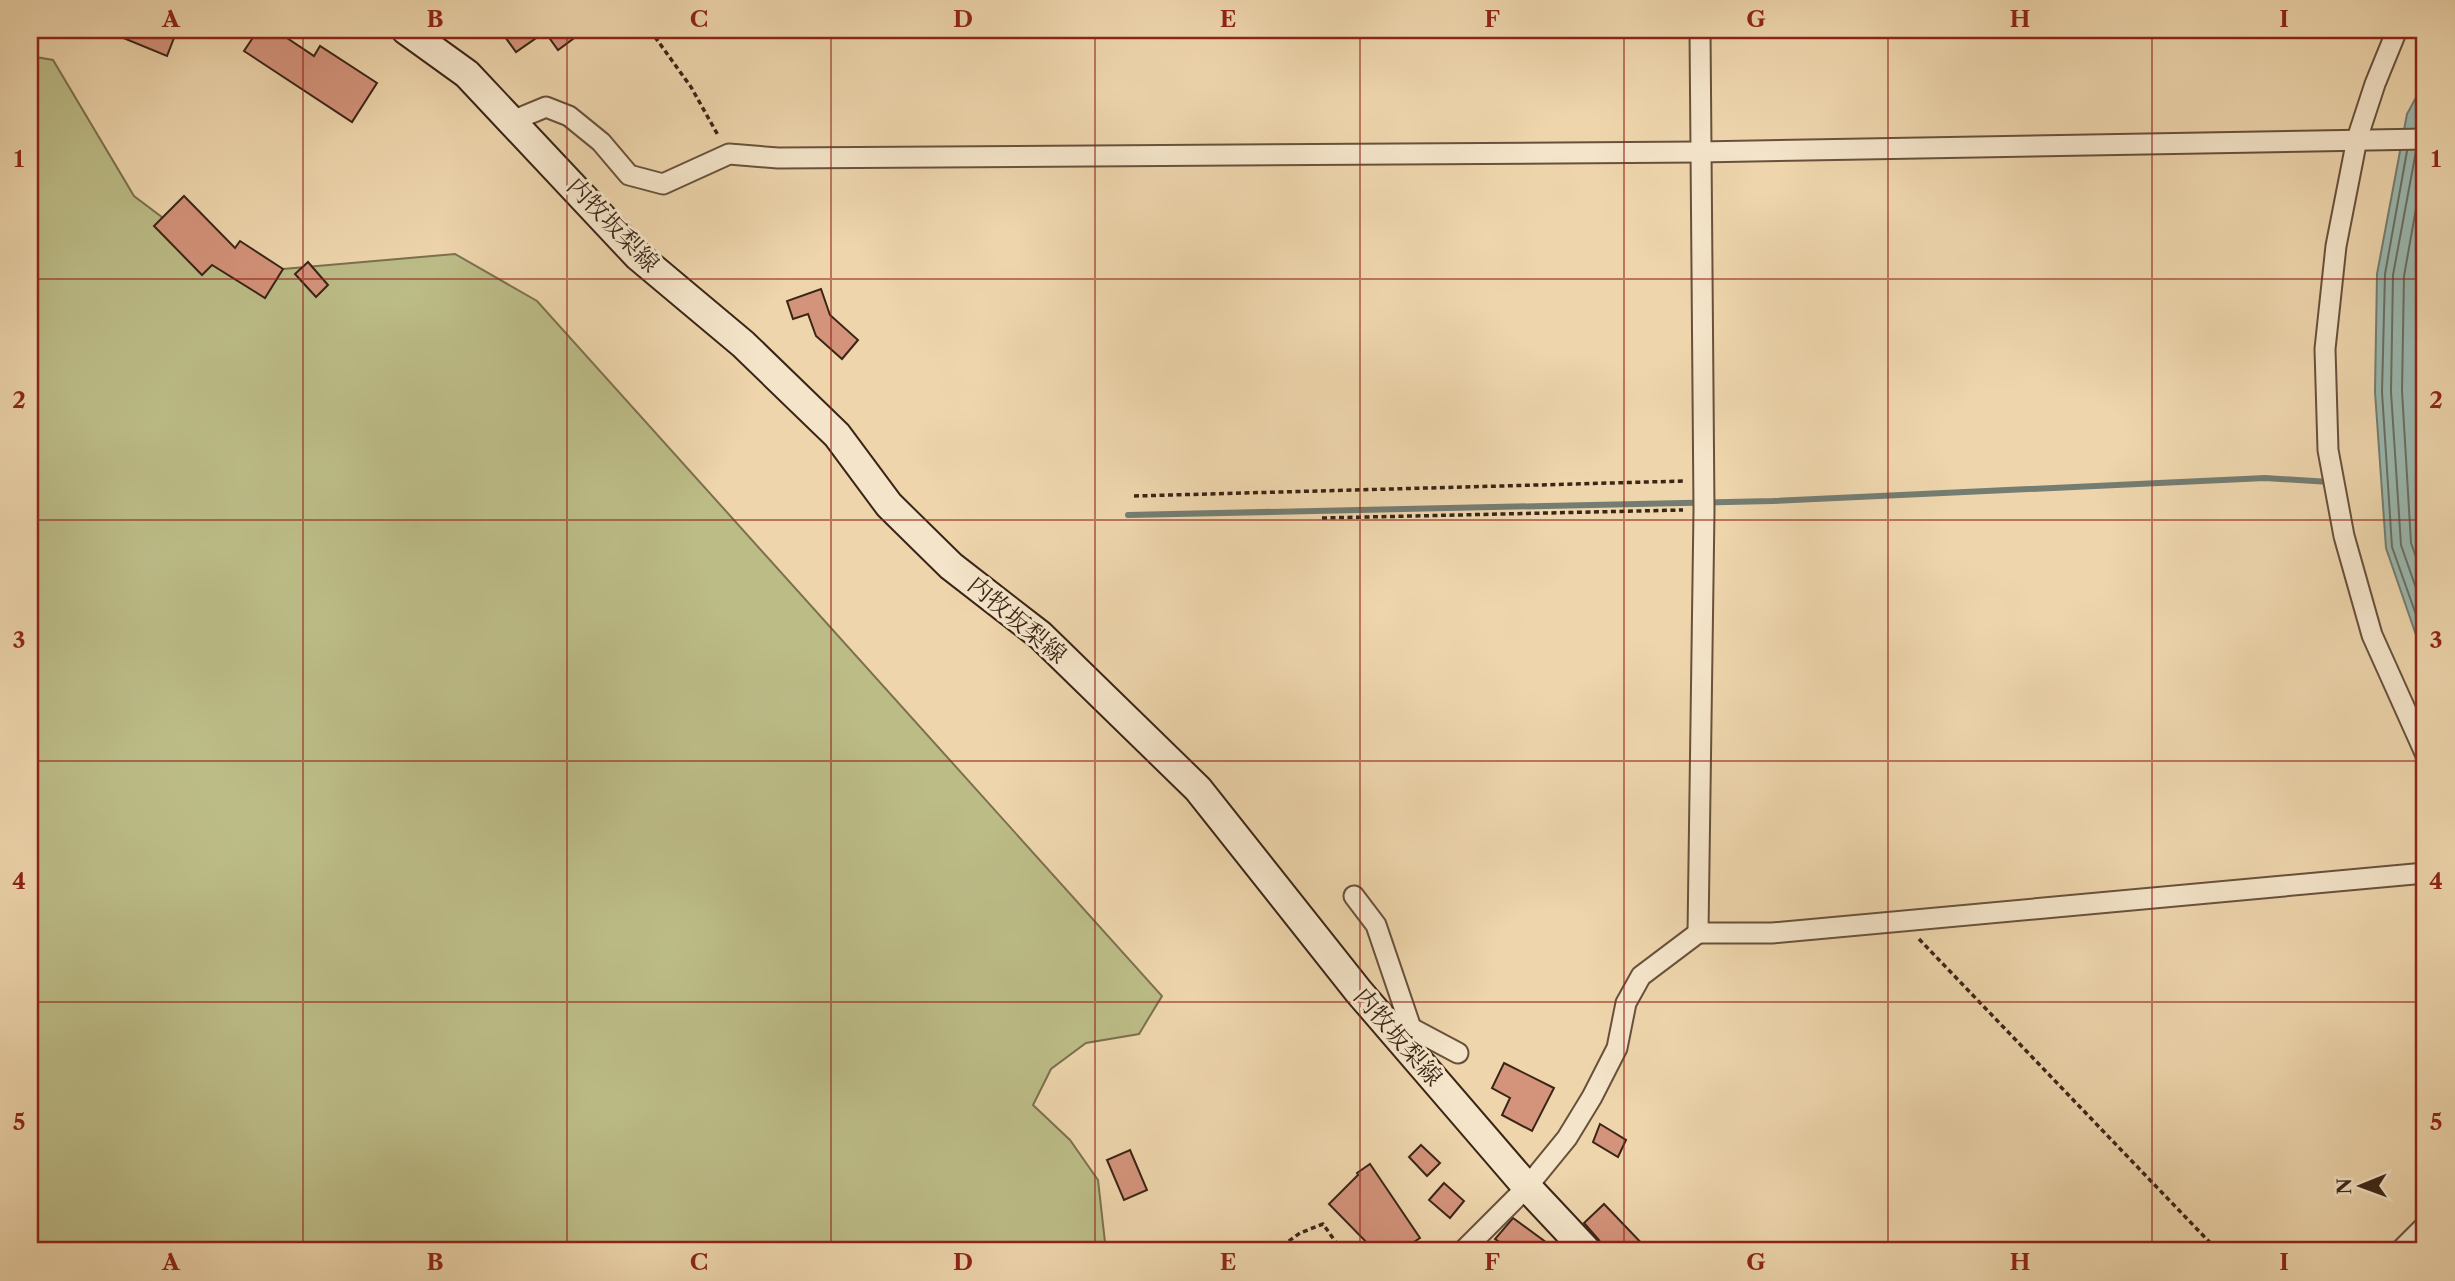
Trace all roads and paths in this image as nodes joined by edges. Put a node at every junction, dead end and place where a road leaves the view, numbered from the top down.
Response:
1 (406, 30) edge
2 (650, 30) edge
3 (1700, 30) edge
4 (2397, 30) edge
5 (512, 121) junction
6 (2357, 139) junction
7 (2425, 139) edge
8 (1699, 152) junction
9 (729, 153) junction
10 (1703, 481) junction
11 (1134, 496) dead end
12 (1704, 510) junction
13 (1322, 518) dead end
14 (2425, 753) edge
15 (2425, 873) edge
16 (1354, 896) dead end
17 (1902, 921) junction
18 (1698, 933) junction
19 (1405, 1033) junction
20 (1458, 1053) dead end
21 (1527, 1187) junction
22 (2425, 1226) edge
23 (1275, 1251) edge
24 (1342, 1251) edge
25 (1463, 1251) edge
26 (1587, 1251) edge
27 (2218, 1251) edge
28 (2400, 1251) edge

1 - 5 main road, 内牧坂梨線
2 - 9 path
3 - 8 street
4 - 6 street
5 - 9 street
5 - 19 main road, 内牧坂梨線
6 - 7 street
6 - 8 street
6 - 14 street
8 - 9 street
8 - 10 street
10 - 11 path
10 - 12 street
12 - 13 path
12 - 18 street
15 - 17 street
16 - 19 street
17 - 18 street
17 - 27 path
18 - 21 street
19 - 20 street
19 - 21 main road, 内牧坂梨線
21 - 25 street
21 - 26 main road, 内牧坂梨線
22 - 28 street
23 - 24 path

